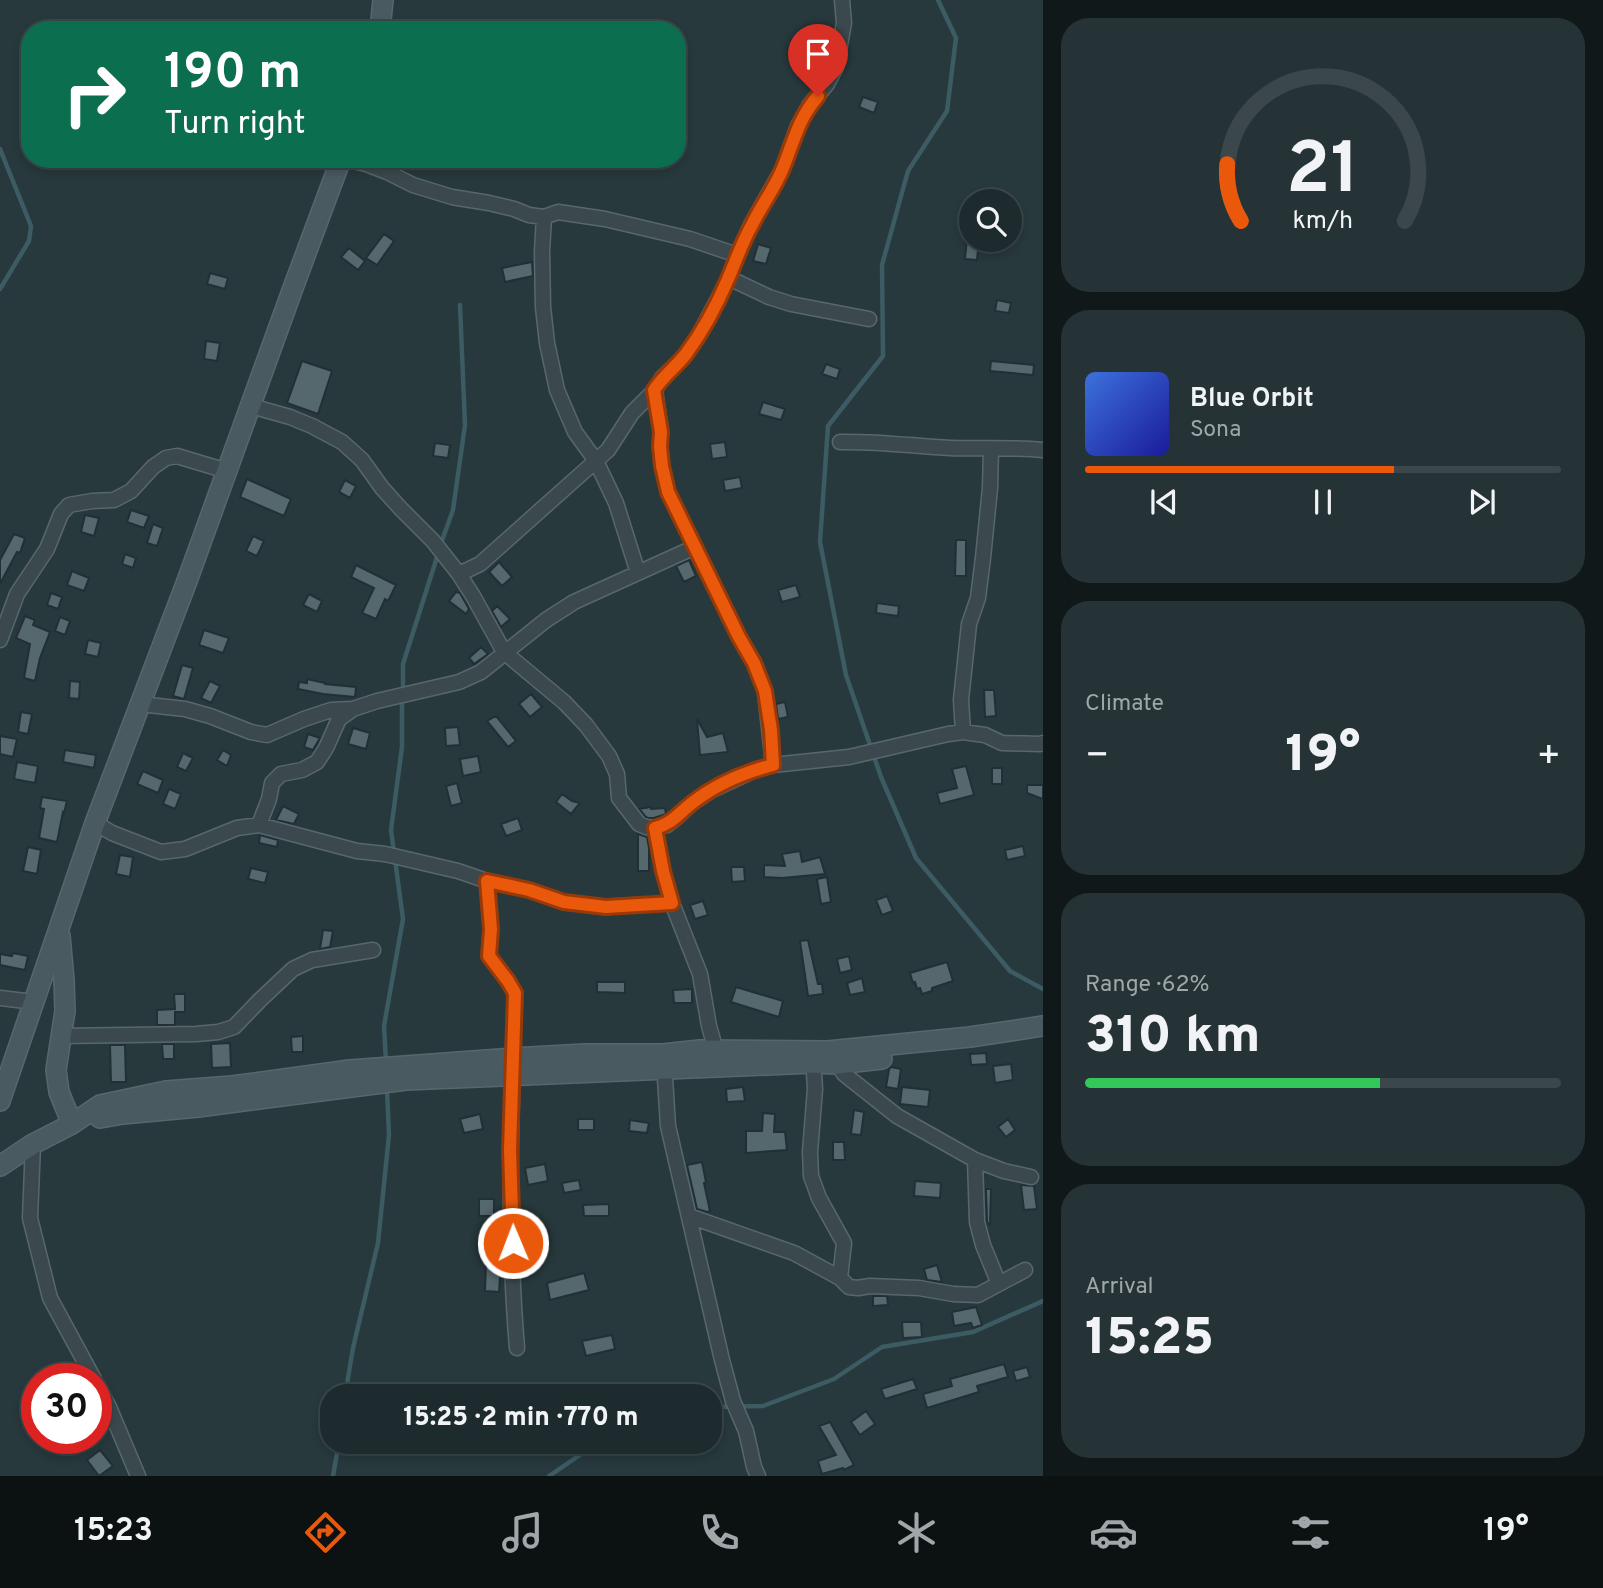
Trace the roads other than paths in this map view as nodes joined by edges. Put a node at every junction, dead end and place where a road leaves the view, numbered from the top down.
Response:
1 (383, 0) edge
2 (842, 0) edge
3 (381, 21) edge
4 (340, 168) edge
5 (376, 168) edge
6 (544, 216) junction
7 (737, 255) junction
8 (729, 278) junction
9 (869, 319) dead end
10 (654, 390) junction
11 (251, 406) junction
12 (841, 442) dead end
13 (991, 449) junction
14 (1043, 450) edge
15 (596, 461) junction
16 (228, 471) junction
17 (695, 547) junction
18 (638, 573) junction
19 (459, 574) junction
20 (0, 640) edge
21 (505, 652) junction
22 (140, 704) junction
23 (353, 709) junction
24 (963, 732) junction
25 (1042, 746) edge
26 (773, 765) junction
27 (95, 823) junction
28 (259, 825) junction
29 (655, 828) junction
30 (487, 881) junction
31 (672, 903) junction
32 (60, 925) junction
33 (373, 950) dead end
34 (0, 998) edge
35 (34, 1002) junction
36 (1043, 1026) edge
37 (61, 1036) junction
38 (1043, 1038) edge
39 (716, 1051) junction
40 (823, 1057) junction
41 (7, 1061) edge
42 (664, 1061) junction
43 (513, 1067) junction
44 (0, 1101) edge
45 (72, 1124) junction
46 (33, 1144) junction
47 (975, 1160) junction
48 (0, 1167) edge
49 (1031, 1177) dead end
50 (689, 1216) junction
51 (1025, 1270) dead end
52 (840, 1278) junction
53 (999, 1284) junction
54 (517, 1348) dead end
55 (85, 1363) edge
56 (112, 1414) edge
57 (138, 1476) edge
58 (758, 1476) edge

1 - 3 street
2 - 7 street
4 - 11 street
5 - 6 street
6 - 7 street
6 - 15 street
7 - 8 street
8 - 9 street
8 - 10 street
10 - 15 street
10 - 17 street
11 - 16 street
11 - 19 street
12 - 13 street
13 - 14 street
13 - 24 street
15 - 18 street
15 - 19 street
16 - 20 street
16 - 22 street
17 - 18 street
17 - 26 street
18 - 21 street
19 - 21 street
21 - 23 street
21 - 29 street
22 - 23 street
22 - 27 street
23 - 28 street
24 - 25 street
24 - 26 street
26 - 29 street
27 - 28 street
27 - 32 street
28 - 30 street
29 - 31 street
30 - 31 street
30 - 43 street
31 - 39 street
32 - 35 street
32 - 37 street
33 - 37 street
34 - 35 street
35 - 41 street
36 - 40 street
37 - 45 street
38 - 40 street
39 - 40 street
39 - 42 street
40 - 42 street
40 - 47 street
40 - 52 street
41 - 44 street
42 - 43 street
42 - 50 street
43 - 45 street
43 - 54 street
45 - 46 street
46 - 48 street
46 - 55 street
47 - 49 street
47 - 53 street
50 - 52 street
50 - 58 street
51 - 53 street
52 - 53 street
56 - 57 street

